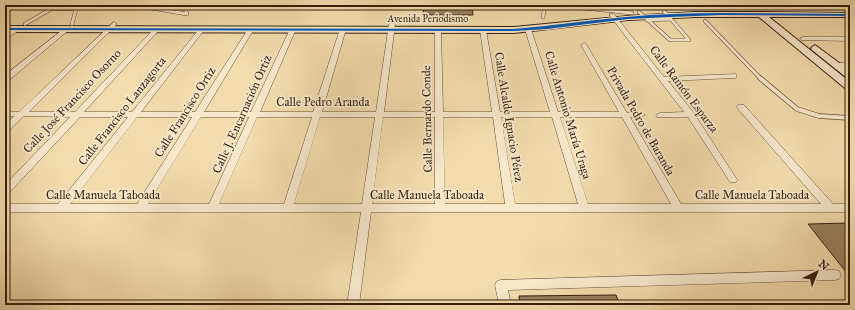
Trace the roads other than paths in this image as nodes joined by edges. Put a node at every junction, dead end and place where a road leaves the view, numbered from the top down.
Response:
1 (133, 5) edge
2 (184, 5) edge
3 (545, 5) edge
4 (554, 5) edge
5 (850, 11) edge
6 (766, 13) junction
7 (668, 15) junction
8 (850, 15) edge
9 (543, 16) dead end
10 (640, 16) junction
11 (613, 17) junction
12 (705, 21) dead end
13 (5, 24) edge
14 (25, 24) junction
15 (70, 26) junction
16 (112, 26) junction
17 (392, 27) junction
18 (5, 29) edge
19 (18, 29) junction
20 (157, 29) junction
21 (202, 29) junction
22 (251, 29) junction
23 (293, 29) junction
24 (343, 29) junction
25 (528, 29) junction
26 (438, 30) junction
27 (483, 30) junction
28 (5, 38) edge
29 (803, 39) junction
30 (850, 39) edge
31 (584, 45) dead end
32 (837, 65) junction
33 (850, 65) edge
34 (733, 76) dead end
35 (850, 76) edge
36 (663, 78) junction
37 (5, 79) edge
38 (850, 87) edge
39 (741, 108) dead end
40 (135, 113) junction
41 (850, 113) edge
42 (5, 114) edge
43 (22, 114) junction
44 (77, 114) junction
45 (198, 114) junction
46 (255, 114) junction
47 (317, 114) junction
48 (690, 114) junction
49 (380, 115) junction
50 (439, 115) junction
51 (496, 115) junction
52 (555, 115) junction
53 (624, 115) junction
54 (641, 115) dead end
55 (660, 115) dead end
56 (844, 116) junction
57 (850, 118) edge
58 (5, 130) edge
59 (733, 180) dead end
60 (5, 191) edge
61 (5, 208) edge
62 (61, 208) junction
63 (140, 208) junction
64 (212, 208) junction
65 (288, 208) junction
66 (367, 208) junction
67 (440, 208) junction
68 (511, 208) junction
69 (584, 208) junction
70 (678, 208) junction
71 (830, 208) junction
72 (850, 208) edge
73 (835, 275) dead end
74 (353, 305) edge
75 (505, 305) edge

1 - 2 lane
3 - 9 lane
4 - 10 lane
5 - 6 street, Avenida Periodismo
6 - 7 street, Avenida Periodismo
6 - 8 street, Avenida Periodismo
6 - 29 street
6 - 38 street
7 - 10 street, Avenida Periodismo
7 - 10 lane
10 - 11 street, Avenida Periodismo
10 - 11 street, Avenida Periodismo
11 - 17 street, Avenida Periodismo
11 - 25 street, Avenida Periodismo
11 - 36 street, Calle Ramón Esparza
12 - 56 lane
13 - 14 street, Avenida Periodismo
14 - 15 street, Avenida Periodismo
14 - 15 lane
15 - 16 street, Avenida Periodismo
15 - 19 street, Avenida Periodismo
15 - 37 street
16 - 17 street, Avenida Periodismo
16 - 20 street, Avenida Periodismo
16 - 43 street
17 - 24 street, Avenida Periodismo
17 - 26 street, Avenida Periodismo
17 - 49 street
18 - 19 street, Avenida Periodismo
19 - 28 street
20 - 21 street, Avenida Periodismo
20 - 44 street, Calle José Francisco Osorno
21 - 22 street, Avenida Periodismo
21 - 40 street, Calle Francisco Lanzagorta
22 - 23 street, Avenida Periodismo
22 - 45 street, Calle Francisco Ortiz
23 - 24 street, Avenida Periodismo
23 - 46 street, Calle J. Encarnación Ortiz
24 - 47 street
25 - 27 street, Avenida Periodismo
25 - 52 street, Calle Antonio María Uraga
26 - 27 street, Avenida Periodismo
26 - 50 street, Calle Bernardo Conde
27 - 51 street, Calle Alcalde Ignacio Pérez
29 - 30 street
29 - 32 street
31 - 53 street, Privada Pedro de Baranda
32 - 33 street
32 - 35 street
34 - 36 street
36 - 48 street, Calle Ramón Esparza
39 - 71 street
40 - 44 street, Calle Pedro Aranda
40 - 45 street, Calle Pedro Aranda
40 - 62 street, Calle Francisco Lanzagorta
41 - 56 lane
42 - 43 street, Calle Pedro Aranda
43 - 44 street, Calle Pedro Aranda
43 - 58 street
44 - 60 street, Calle José Francisco Osorno
45 - 46 street, Calle Pedro Aranda
45 - 63 street, Calle Francisco Ortiz
46 - 47 street, Calle Pedro Aranda
46 - 64 street, Calle J. Encarnación Ortiz
47 - 49 street, Calle Pedro Aranda
47 - 65 street
48 - 55 street
48 - 59 street, Calle Ramón Esparza
49 - 50 street, Calle Pedro Aranda
49 - 66 street
50 - 51 street, Calle Pedro Aranda
50 - 67 street, Calle Bernardo Conde
51 - 52 street, Calle Pedro Aranda
51 - 68 street, Calle Alcalde Ignacio Pérez
52 - 53 street, Calle Pedro Aranda
52 - 69 street, Calle Antonio María Uraga
53 - 54 street, Calle Pedro Aranda
53 - 70 street, Privada Pedro de Baranda
56 - 57 lane
61 - 62 street, Calle Manuela Taboada
62 - 63 street, Calle Manuela Taboada
63 - 64 street, Calle Manuela Taboada
64 - 65 street, Calle Manuela Taboada
65 - 66 street, Calle Manuela Taboada
66 - 67 street, Calle Manuela Taboada
66 - 74 street
67 - 68 street, Calle Manuela Taboada
68 - 69 street, Calle Manuela Taboada
69 - 70 street, Calle Manuela Taboada
70 - 71 street, Calle Manuela Taboada
71 - 72 street, Calle Manuela Taboada
73 - 75 street

